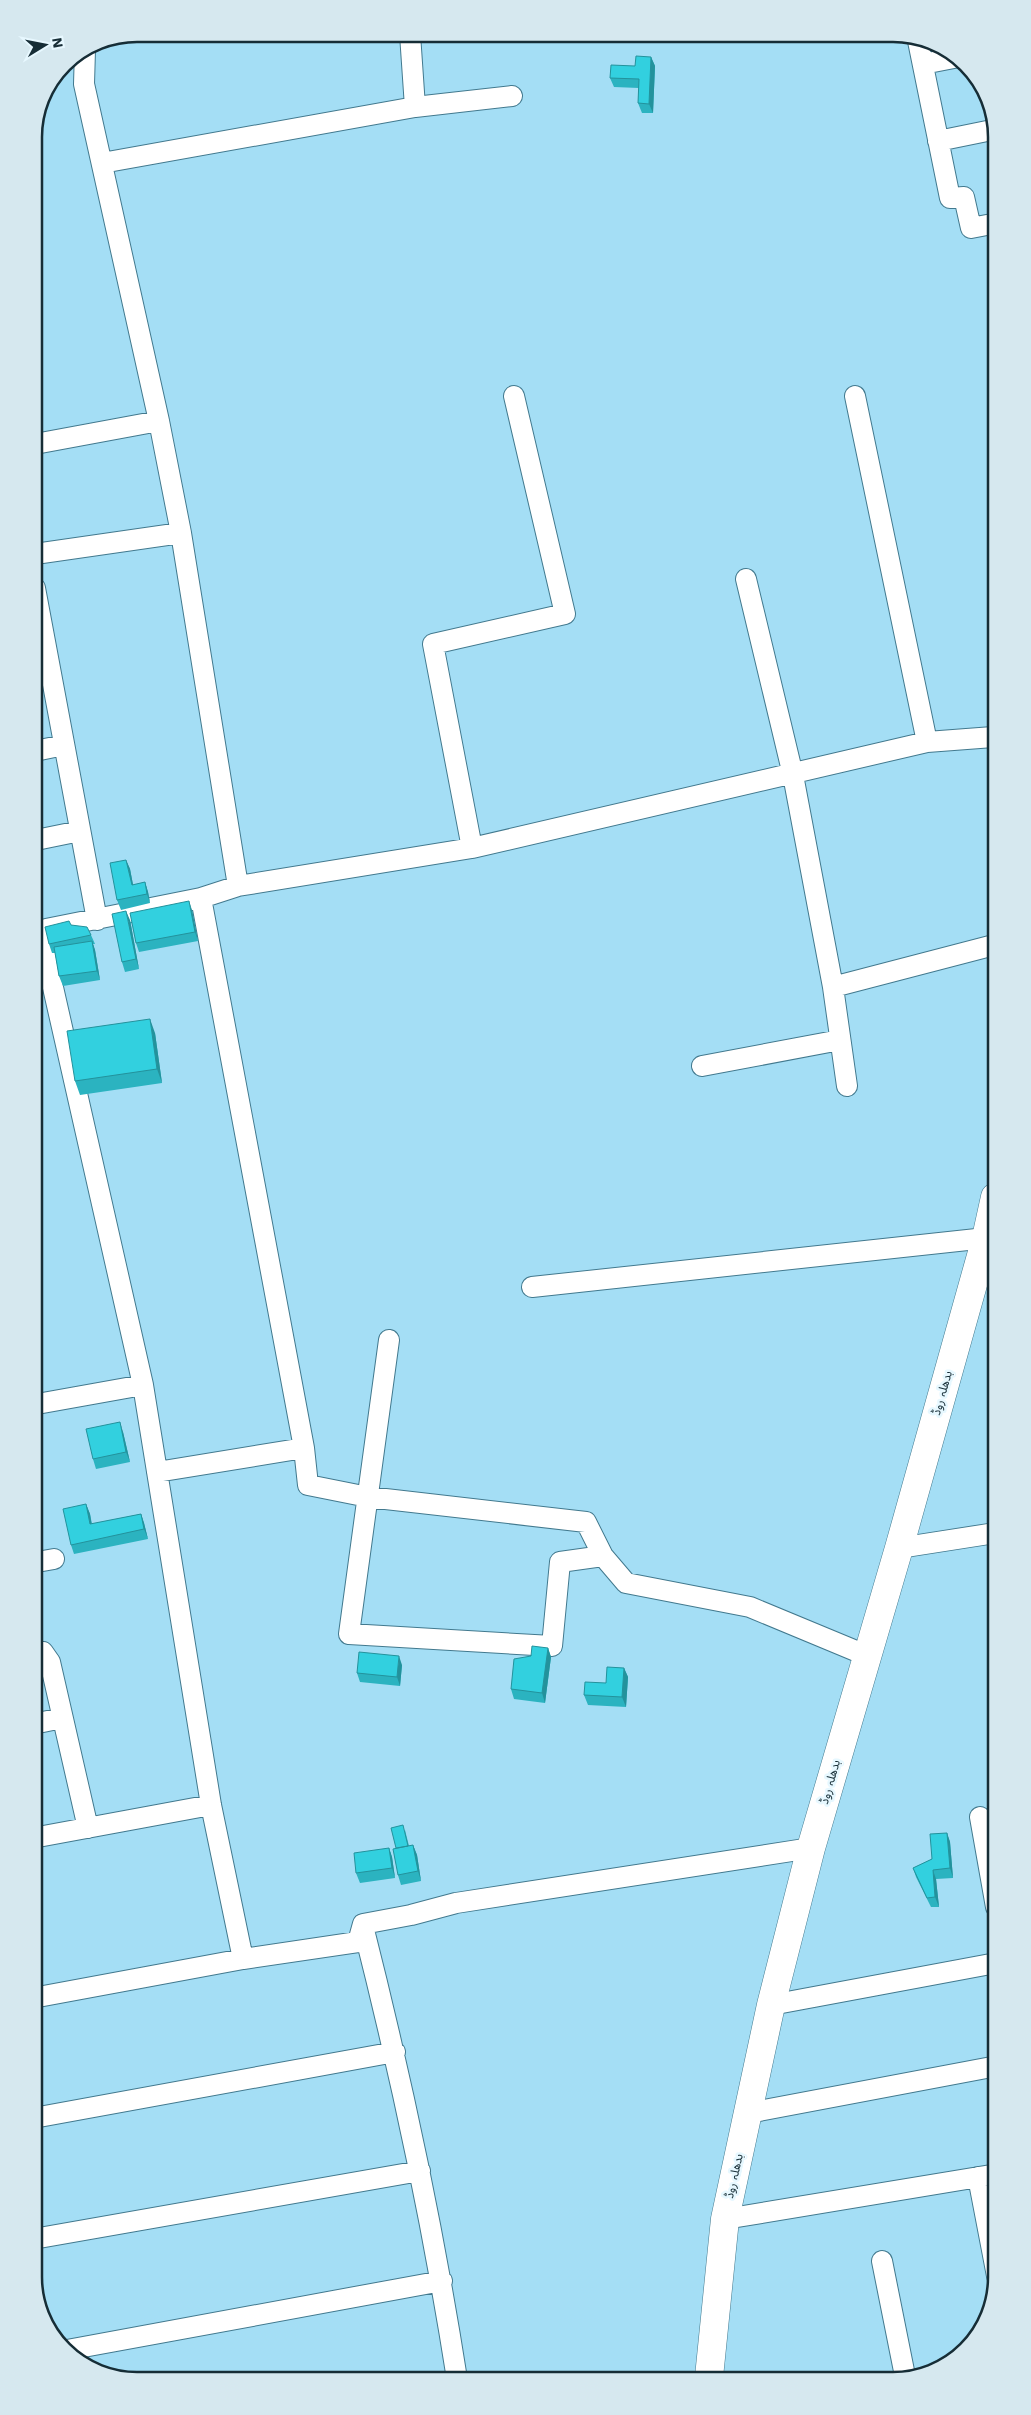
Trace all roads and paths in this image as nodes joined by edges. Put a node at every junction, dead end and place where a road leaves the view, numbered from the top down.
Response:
1 (411, 43) edge
2 (919, 46) edge
3 (85, 58) edge
4 (948, 60) edge
5 (923, 64) junction
6 (512, 96) dead end
7 (415, 106) junction
8 (988, 131) edge
9 (938, 141) junction
10 (102, 163) junction
11 (988, 225) edge
12 (514, 396) dead end
13 (855, 396) dead end
14 (159, 422) junction
15 (43, 443) edge
16 (181, 532) junction
17 (43, 553) edge
18 (746, 579) dead end
19 (43, 669) edge
20 (988, 737) edge
21 (927, 742) junction
22 (64, 745) junction
23 (43, 749) edge
24 (793, 775) junction
25 (80, 831) junction
26 (43, 839) edge
27 (472, 848) junction
28 (238, 886) junction
29 (201, 898) junction
30 (97, 920) junction
31 (43, 930) edge
32 (988, 948) edge
33 (43, 951) edge
34 (833, 987) junction
35 (840, 1040) junction
36 (702, 1066) dead end
37 (847, 1086) dead end
38 (988, 1229) edge
39 (986, 1238) junction
40 (532, 1287) dead end
41 (389, 1340) dead end
42 (143, 1385) junction
43 (42, 1399) edge
44 (304, 1448) junction
45 (157, 1472) junction
46 (368, 1497) junction
47 (988, 1534) edge
48 (899, 1548) junction
49 (603, 1556) junction
50 (42, 1652) edge
51 (868, 1656) junction
52 (62, 1718) junction
53 (42, 1722) edge
54 (212, 1805) junction
55 (980, 1817) dead end
56 (88, 1828) junction
57 (42, 1836) edge
58 (811, 1848) junction
59 (988, 1862) edge
60 (363, 1924) junction
61 (242, 1959) junction
62 (988, 1964) edge
63 (42, 1997) edge
64 (771, 2005) junction
65 (395, 2052) junction
66 (988, 2068) edge
67 (748, 2113) junction
68 (42, 2116) edge
69 (420, 2171) junction
70 (988, 2176) edge
71 (724, 2219) junction
72 (42, 2237) edge
73 (882, 2260) dead end
74 (442, 2281) junction
75 (75, 2349) edge
76 (456, 2372) edge
77 (709, 2372) edge
78 (904, 2372) edge

1 - 7 street
2 - 5 street
3 - 10 street
4 - 5 street
5 - 9 street
6 - 7 street
7 - 10 street
8 - 9 street
9 - 11 street
10 - 14 street
12 - 27 street
13 - 21 street
14 - 15 street
14 - 16 street
16 - 17 street
16 - 28 street
18 - 24 street
19 - 22 street
20 - 21 street
21 - 24 street
22 - 23 street
22 - 25 street
24 - 27 street
24 - 34 street
25 - 26 street
25 - 30 street
27 - 28 street
28 - 29 street
29 - 30 street
29 - 44 street
30 - 31 street
32 - 34 street
33 - 42 street
34 - 35 street
35 - 36 street
35 - 37 street
38 - 39 main road, بدھلہ روڈ
39 - 40 street
39 - 48 main road, بدھلہ روڈ
41 - 46 street
42 - 43 street
42 - 45 street
44 - 45 street
44 - 46 street
45 - 54 street
46 - 49 street
46 - 49 street
47 - 48 street
48 - 51 main road, بدھلہ روڈ
49 - 51 street
50 - 52 street
51 - 58 main road, بدھلہ روڈ
52 - 53 street
52 - 56 street
54 - 56 street
54 - 61 street
55 - 59 street
56 - 57 street
58 - 60 street
58 - 64 main road, بدھلہ روڈ
60 - 61 street
60 - 65 street
61 - 63 street
62 - 64 street
64 - 67 main road, بدھلہ روڈ
65 - 68 street
65 - 69 street
66 - 67 street
67 - 71 main road, بدھلہ روڈ
69 - 72 street
69 - 74 street
70 - 71 street
71 - 77 main road, بدھلہ روڈ
73 - 78 street
74 - 75 street
74 - 76 street

